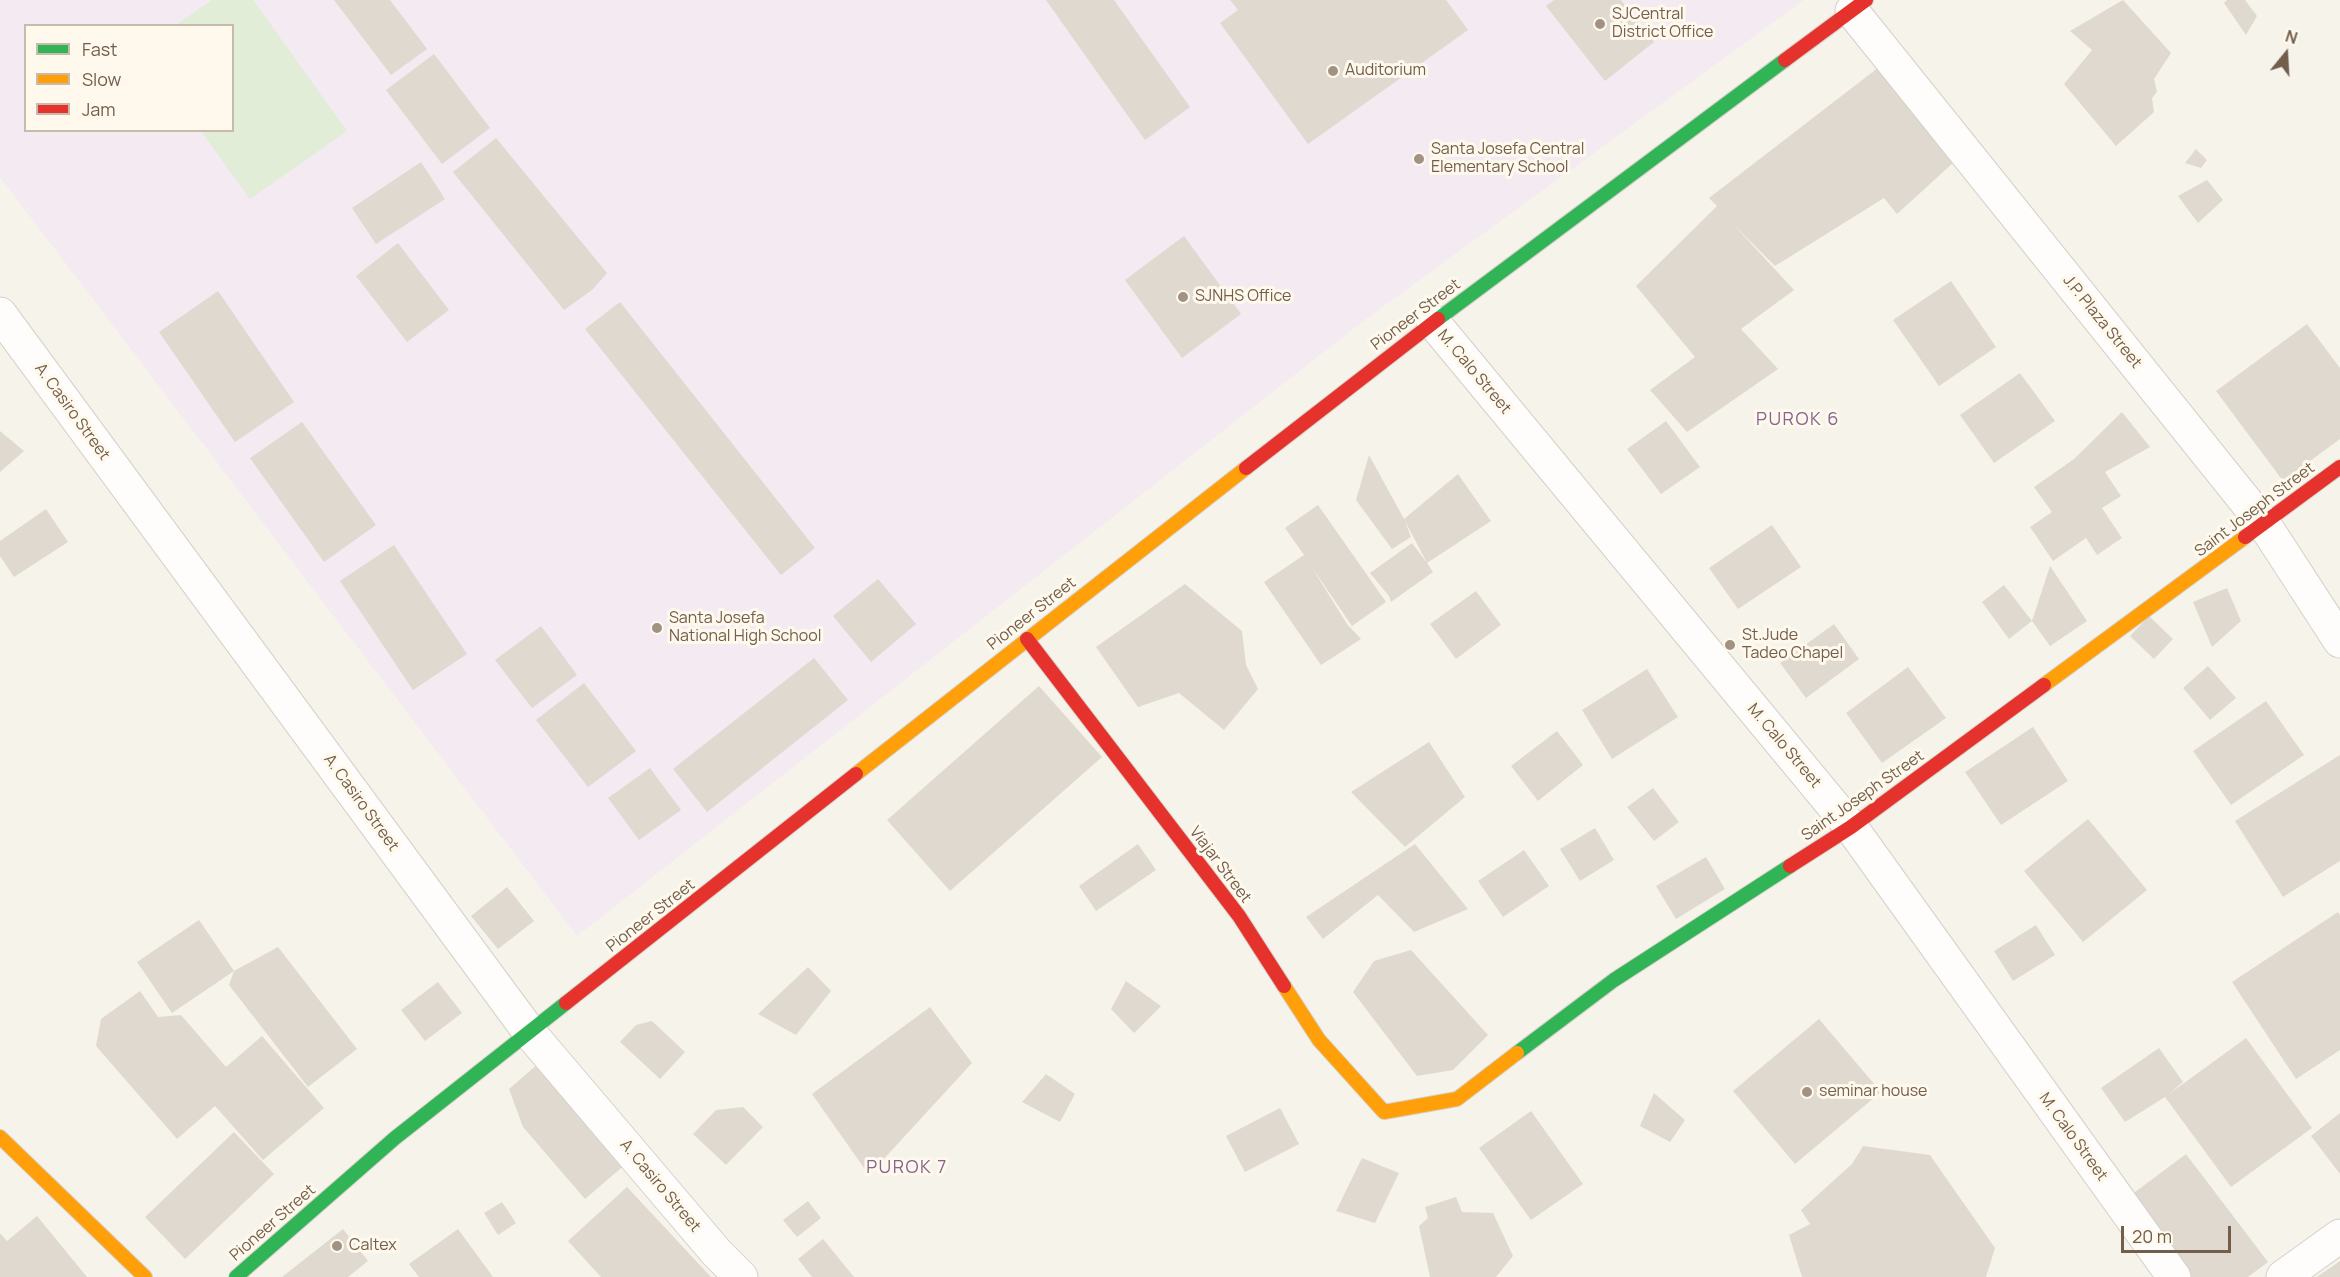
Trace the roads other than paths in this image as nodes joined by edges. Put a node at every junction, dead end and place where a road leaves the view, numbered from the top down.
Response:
1 (1859, 5) edge
2 (0, 314) edge
3 (1433, 322) junction
4 (2340, 467) edge
5 (2264, 524) junction
6 (1027, 639) junction
7 (2340, 641) edge
8 (1851, 827) junction
9 (530, 1033) junction
10 (1384, 1112) joint
11 (0, 1137) edge
12 (2340, 1236) edge
13 (145, 1277) edge
14 (236, 1277) edge
15 (741, 1277) edge
16 (2174, 1277) edge
17 (2283, 1277) edge

1 - 3 street, Pioneer Street
1 - 5 street, J.P. Plaza Street
2 - 9 street, A. Casiro Street
3 - 6 street, Pioneer Street
3 - 8 street, M. Calo Street
4 - 5 street, Saint Joseph Street
5 - 7 street, J.P. Plaza Street
5 - 8 street, Saint Joseph Street
6 - 9 street, Pioneer Street
6 - 10 street, Viajar Street
8 - 10 street, Saint Joseph Street
8 - 16 street, M. Calo Street
9 - 14 street, Pioneer Street
9 - 15 street, A. Casiro Street
11 - 13 street
12 - 17 street

